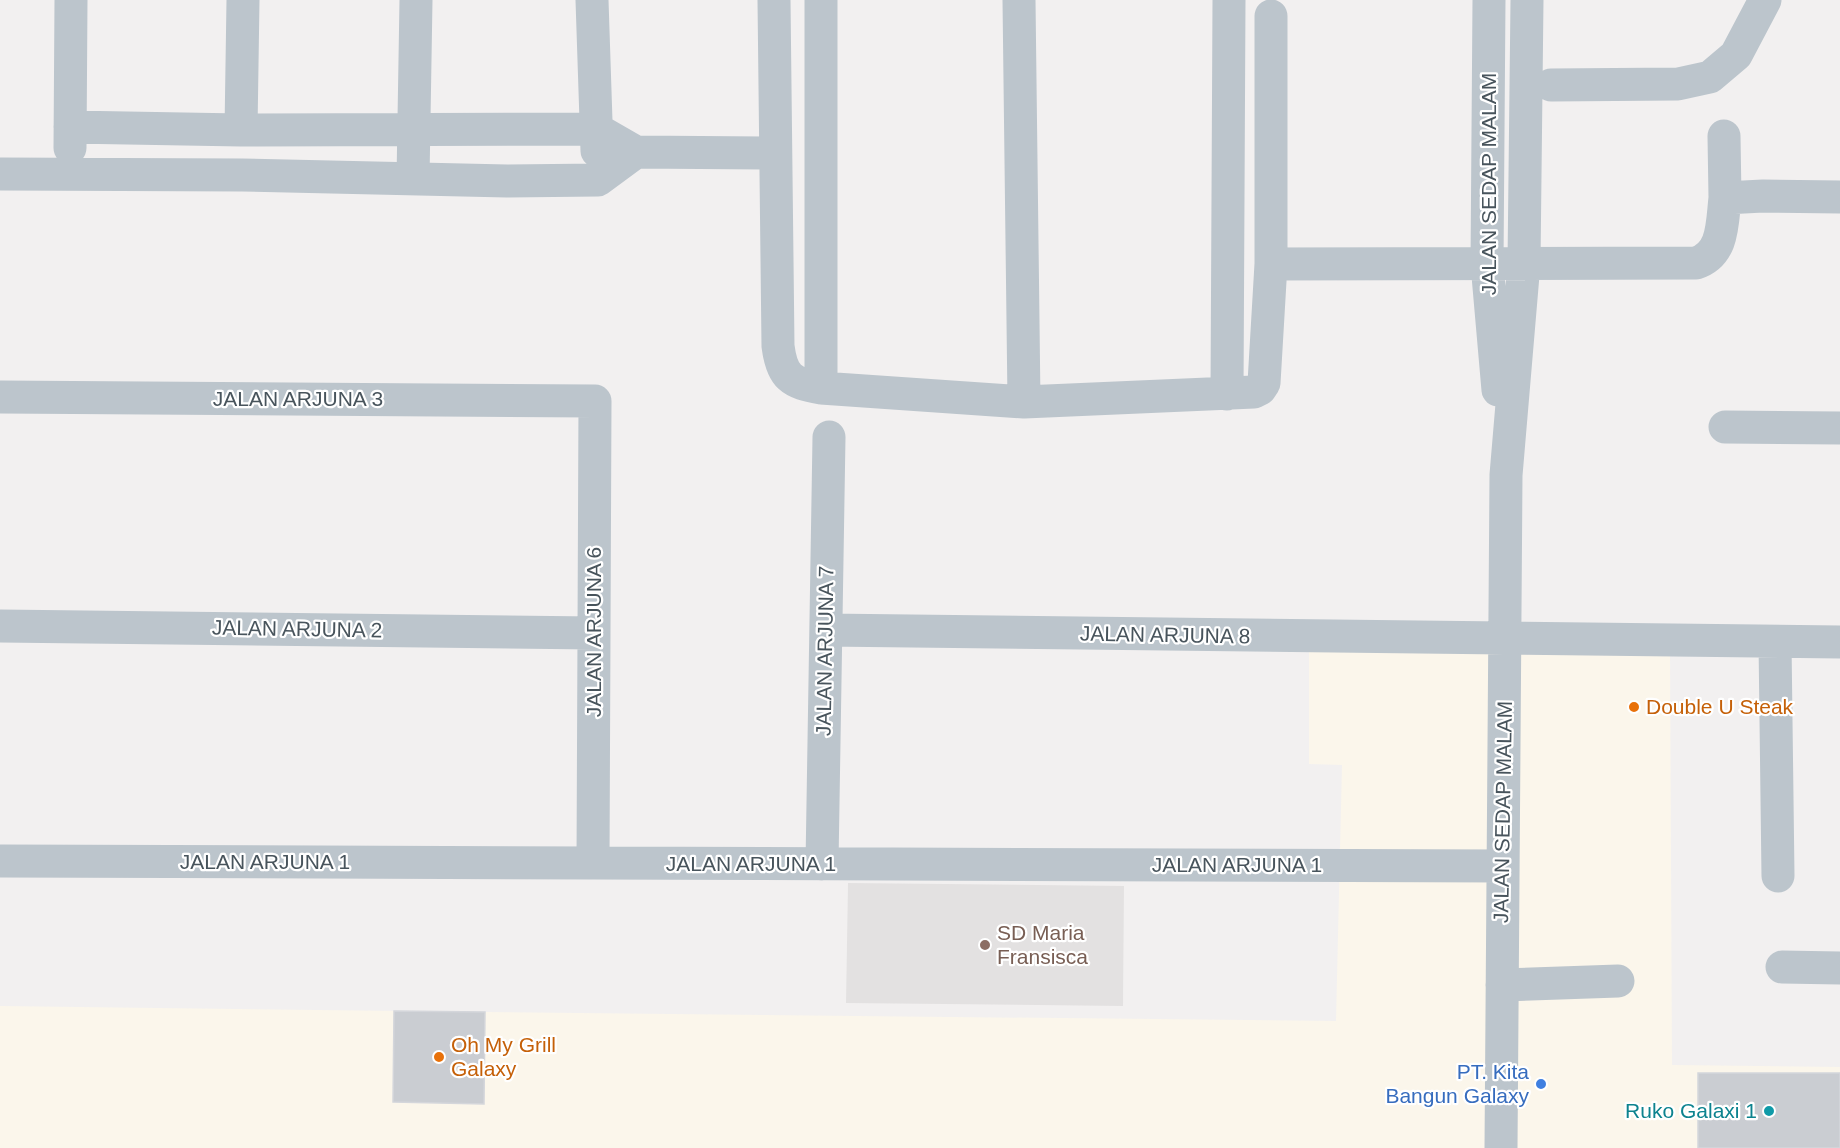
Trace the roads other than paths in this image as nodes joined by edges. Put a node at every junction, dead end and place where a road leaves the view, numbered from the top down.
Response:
1 (70, 0) edge
2 (243, 0) edge
3 (416, 0) edge
4 (592, 0) edge
5 (774, 0) edge
6 (821, 0) edge
7 (1019, 0) edge
8 (1229, 0) edge
9 (1489, 0) edge
10 (1527, 0) edge
11 (1765, 0) edge
12 (1785, 0) edge
13 (1271, 16) dead end
14 (1551, 85) dead end
15 (70, 127) junction
16 (415, 129) junction
17 (596, 129) junction
18 (241, 130) junction
19 (1724, 136) dead end
20 (636, 152) junction
21 (775, 153) junction
22 (0, 174) edge
23 (70, 174) junction
24 (413, 179) junction
25 (598, 180) junction
26 (1725, 198) junction
27 (1840, 198) edge
28 (1524, 263) junction
29 (1271, 264) junction
30 (1487, 264) junction
31 (820, 388) junction
32 (1227, 394) junction
33 (0, 397) edge
34 (596, 401) joint
35 (1024, 402) junction
36 (1725, 427) dead end
37 (1840, 428) edge
38 (829, 437) dead end
39 (1506, 475) junction
40 (0, 626) edge
41 (826, 630) junction
42 (594, 633) junction
43 (1505, 639) junction
44 (1775, 642) junction
45 (1840, 642) edge
46 (0, 861) edge
47 (593, 863) junction
48 (822, 864) junction
49 (1503, 866) junction
50 (1778, 876) dead end
51 (1782, 967) dead end
52 (1840, 968) edge
53 (1618, 981) dead end
54 (1502, 984) junction
55 (1501, 1148) edge

1 - 15 street
2 - 18 street
3 - 16 street
4 - 17 street
5 - 21 street
6 - 31 street
7 - 35 street
8 - 32 street
9 - 30 street, JALAN SEDAP MALAM
10 - 28 street, JALAN SEDAP MALAM
11 - 12 street
11 - 14 street
13 - 29 street
15 - 18 street
15 - 23 street
16 - 17 street
16 - 18 street
16 - 24 street
17 - 20 street
17 - 25 street
19 - 26 street
20 - 21 street
20 - 25 street
21 - 31 street
22 - 23 street
23 - 24 street
24 - 25 street
26 - 27 street
26 - 28 street
28 - 30 street
28 - 39 street, JALAN SEDAP MALAM
29 - 30 street
29 - 32 street
30 - 39 street, JALAN SEDAP MALAM
31 - 35 street
32 - 35 street
33 - 34 street, JALAN ARJUNA 3
34 - 42 street, JALAN ARJUNA 6
36 - 37 street
38 - 41 street, JALAN ARJUNA 7
39 - 43 street, JALAN SEDAP MALAM
40 - 42 street, JALAN ARJUNA 2
41 - 43 street, JALAN ARJUNA 8
41 - 48 street, JALAN ARJUNA 7
42 - 47 street, JALAN ARJUNA 6
43 - 44 street, JALAN ARJUNA 8
43 - 49 street, JALAN SEDAP MALAM
44 - 45 street, JALAN ARJUNA 8
44 - 50 street
46 - 47 street, JALAN ARJUNA 1
47 - 48 street, JALAN ARJUNA 1
48 - 49 street, JALAN ARJUNA 1
49 - 54 street, JALAN SEDAP MALAM
51 - 52 street
53 - 54 street
54 - 55 street, JALAN SEDAP MALAM

